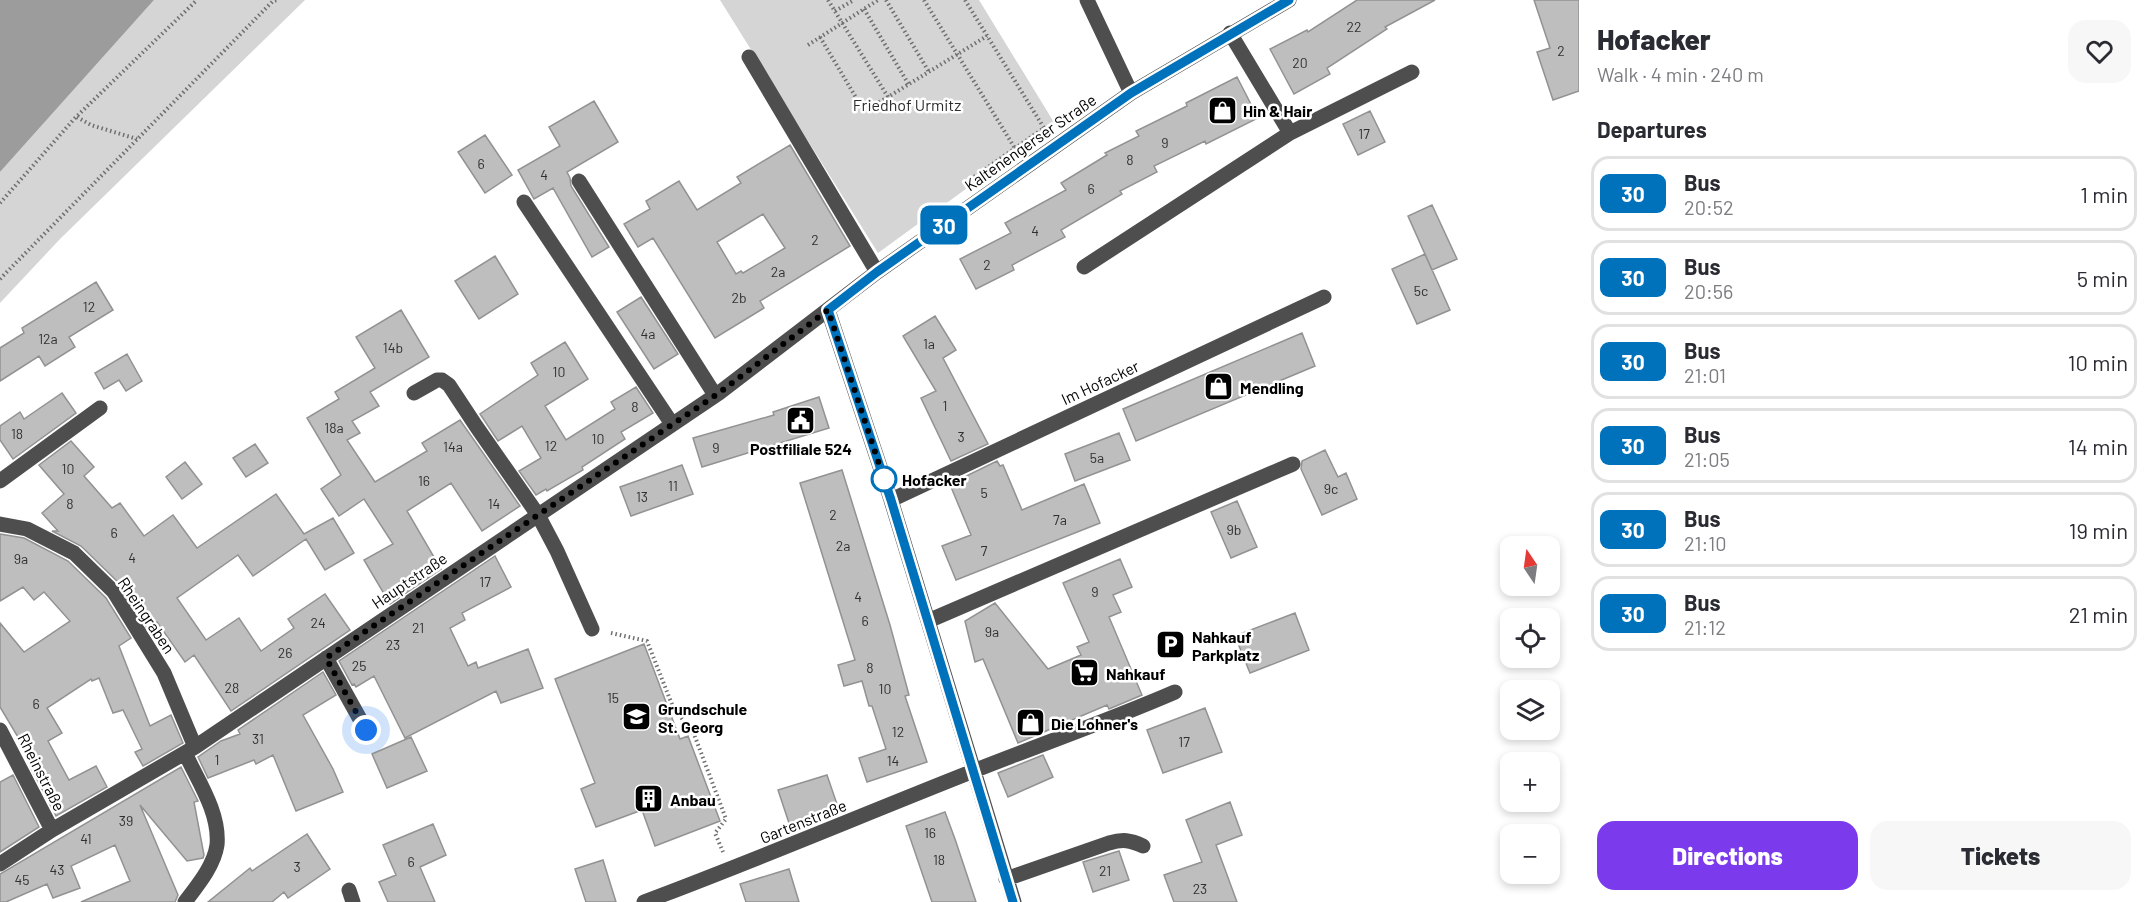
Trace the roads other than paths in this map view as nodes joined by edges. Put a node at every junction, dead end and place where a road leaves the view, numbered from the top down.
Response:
1 (1087, 0) edge
2 (1289, 0) edge
3 (1230, 33) junction
4 (749, 57) dead end
5 (1412, 72) dead end
6 (1131, 93) junction
7 (1290, 133) junction
8 (579, 181) dead end
9 (524, 202) dead end
10 (1084, 267) dead end
11 (877, 272) junction
12 (1324, 297) dead end
13 (828, 310) junction
14 (414, 393) dead end
15 (715, 395) junction
16 (100, 408) dead end
17 (672, 424) junction
18 (1293, 464) dead end
19 (0, 482) edge
20 (891, 500) junction
21 (538, 515) junction
22 (0, 524) edge
23 (928, 621) junction
24 (592, 629) road end
25 (326, 658) junction
26 (1175, 692) dead end
27 (0, 730) edge
28 (366, 730) dead end
29 (190, 750) junction
30 (974, 771) junction
31 (52, 830) junction
32 (1143, 846) dead end
33 (0, 864) edge
34 (1006, 879) junction
35 (185, 902) edge
36 (644, 902) edge
37 (1014, 902) edge

1 - 6 street
2 - 3 street, Kaltenengerser Straße
3 - 6 street, Kaltenengerser Straße
3 - 7 street
4 - 11 street
5 - 7 street
6 - 11 street, Kaltenengerser Straße
7 - 10 street
8 - 15 street
9 - 17 street
11 - 13 street, Kaltenengerser Straße
12 - 20 street, Im Hofacker
13 - 15 street, Hauptstraße
13 - 20 street
14 - 21 street
15 - 17 street, Hauptstraße
16 - 19 street
17 - 21 street, Hauptstraße
18 - 23 street
20 - 23 street
21 - 24 street
21 - 25 street, Hauptstraße
22 - 29 street, Rheingraben
23 - 30 street
25 - 28 street
25 - 29 street, Hauptstraße
26 - 30 street, Gartenstraße
27 - 31 street, Rheinstraße
29 - 31 street, Hauptstraße
29 - 35 street, Rheingraben
30 - 34 street
30 - 36 street, Gartenstraße
31 - 33 street, Hauptstraße
32 - 34 street
34 - 37 street

